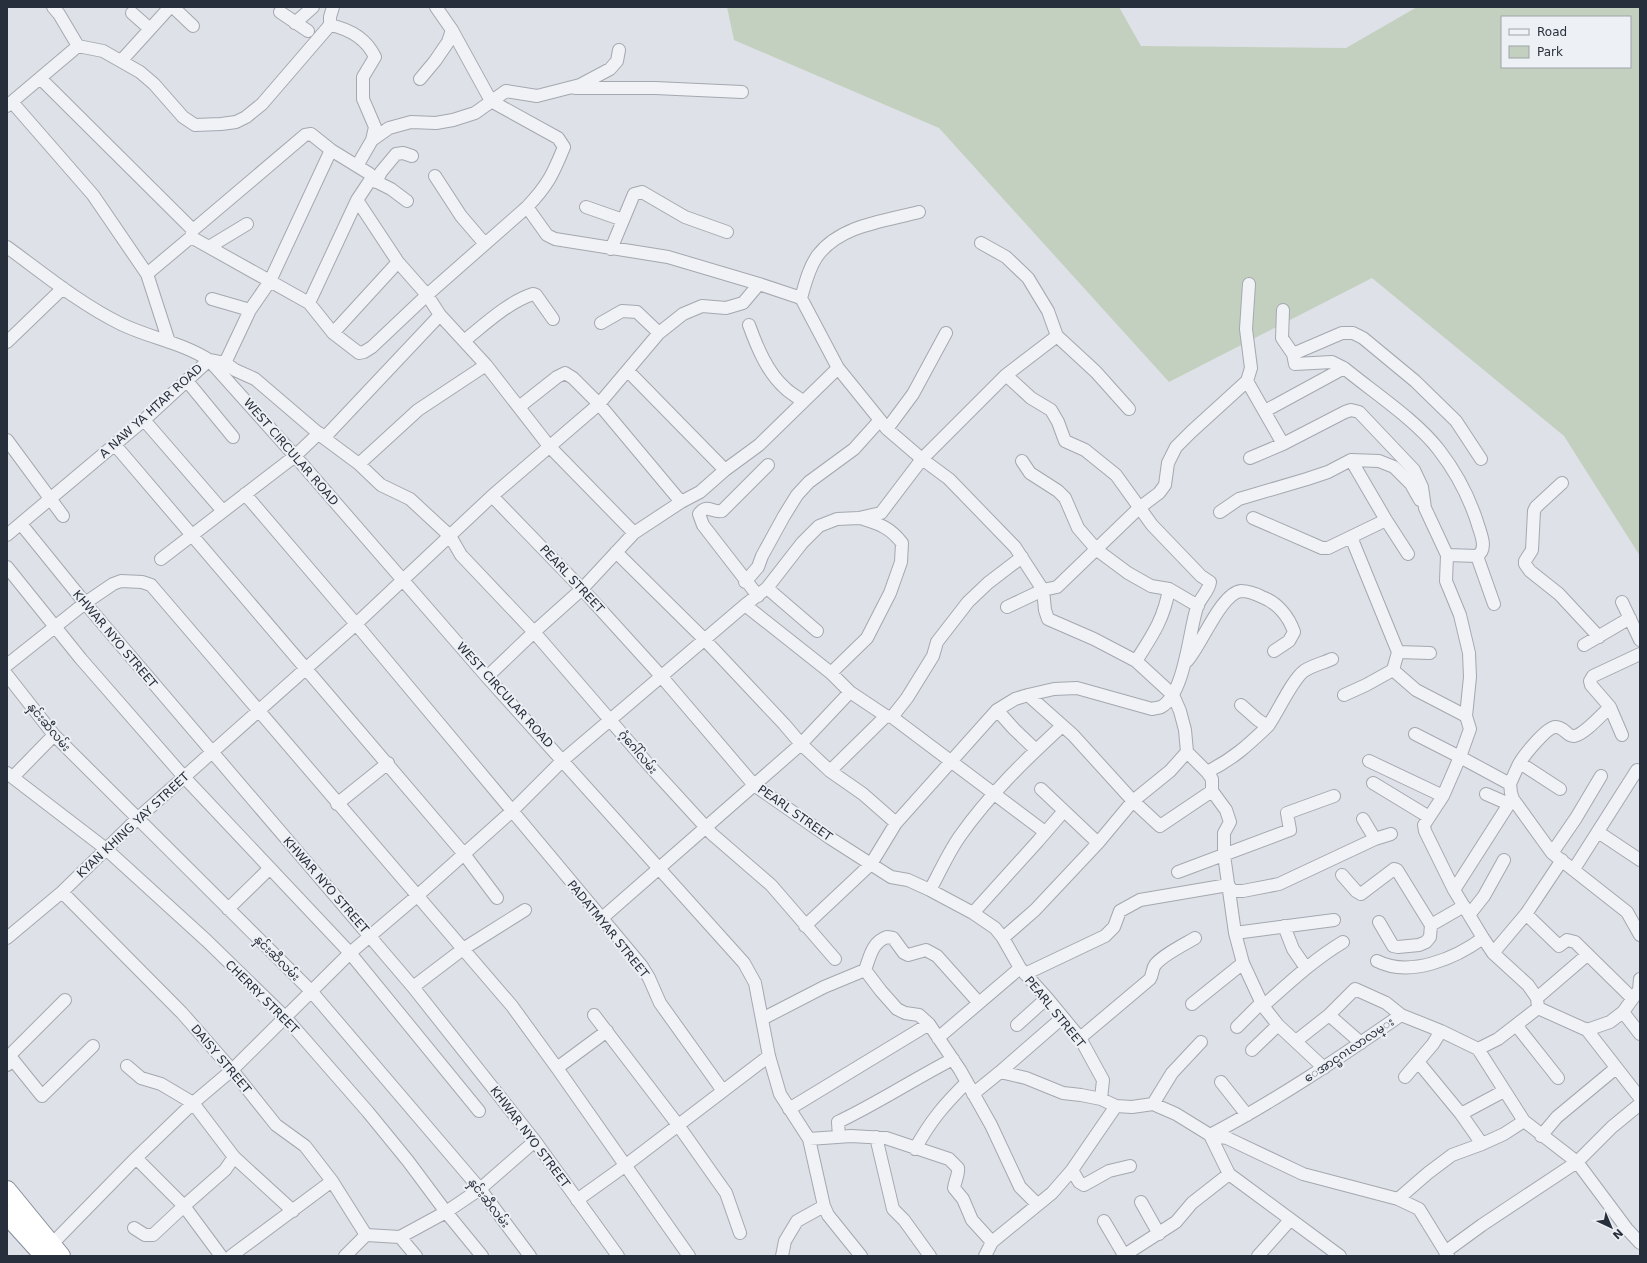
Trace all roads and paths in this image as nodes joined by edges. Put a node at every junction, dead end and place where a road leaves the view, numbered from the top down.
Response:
1 (53, 7) edge
2 (172, 7) edge
3 (313, 7) edge
4 (333, 7) edge
5 (436, 7) edge
6 (132, 12) dead end
7 (280, 12) dead end
8 (296, 23) junction
9 (330, 25) junction
10 (193, 26) dead end
11 (150, 28) junction
12 (452, 30) junction
13 (308, 31) dead end
14 (78, 46) junction
15 (619, 50) dead end
16 (121, 61) junction
17 (40, 78) junction
18 (420, 79) dead end
19 (570, 88) junction
20 (742, 92) dead end
21 (491, 101) junction
22 (10, 104) edge
23 (372, 140) junction
24 (331, 150) junction
25 (412, 156) dead end
26 (357, 166) junction
27 (435, 176) dead end
28 (373, 180) junction
29 (357, 200) junction
30 (407, 201) dead end
31 (527, 207) junction
32 (586, 207) dead end
33 (919, 212) dead end
34 (623, 220) junction
35 (246, 224) dead end
36 (727, 232) dead end
37 (192, 234) junction
38 (981, 243) dead end
39 (485, 244) junction
40 (7, 247) edge
41 (210, 247) junction
42 (611, 249) junction
43 (398, 262) junction
44 (147, 274) junction
45 (270, 281) junction
46 (758, 284) junction
47 (1249, 284) dead end
48 (63, 288) junction
49 (427, 295) junction
50 (800, 298) junction
51 (212, 299) dead end
52 (309, 303) junction
53 (250, 310) junction
54 (1283, 310) dead end
55 (440, 315) junction
56 (553, 320) dead end
57 (601, 323) dead end
58 (749, 324) dead end
59 (333, 333) junction
60 (659, 333) junction
61 (946, 333) dead end
62 (1057, 336) junction
63 (464, 341) junction
64 (7, 342) edge
65 (170, 342) junction
66 (1293, 354) junction
67 (209, 360) junction
68 (225, 363) junction
69 (486, 365) junction
70 (838, 368) junction
71 (1344, 368) junction
72 (628, 371) junction
73 (1006, 376) junction
74 (187, 381) junction
75 (1247, 381) junction
76 (803, 401) junction
77 (599, 404) junction
78 (519, 407) junction
79 (1129, 409) dead end
80 (1265, 411) junction
81 (144, 420) junction
82 (884, 425) junction
83 (322, 435) junction
84 (233, 437) dead end
85 (7, 440) edge
86 (1283, 444) junction
87 (115, 445) junction
88 (549, 446) junction
89 (295, 456) junction
90 (1250, 458) dead end
91 (922, 459) junction
92 (1481, 459) dead end
93 (1351, 460) junction
94 (1022, 462) dead end
95 (359, 464) junction
96 (768, 465) dead end
97 (725, 470) junction
98 (1562, 483) dead end
99 (244, 494) junction
100 (492, 496) junction
101 (50, 499) junction
102 (681, 502) junction
103 (1139, 508) junction
104 (1425, 508) junction
105 (222, 510) junction
106 (1220, 512) dead end
107 (63, 516) dead end
108 (859, 518) junction
109 (1253, 518) dead end
110 (1386, 520) junction
111 (21, 524) junction
112 (634, 534) junction
113 (7, 535) edge
114 (191, 536) junction
115 (450, 536) junction
116 (1350, 537) junction
117 (1096, 550) junction
118 (616, 552) junction
119 (1408, 554) dead end
120 (1447, 555) junction
121 (1477, 556) junction
122 (1022, 557) junction
123 (161, 559) dead end
124 (7, 567) edge
125 (403, 580) junction
126 (745, 582) junction
127 (582, 589) junction
128 (1170, 589) junction
129 (1043, 590) junction
130 (762, 592) junction
131 (1622, 602) dead end
132 (85, 603) junction
133 (1494, 604) dead end
134 (745, 605) junction
135 (1198, 606) junction
136 (1007, 607) dead end
137 (1630, 618) junction
138 (356, 624) junction
139 (56, 627) junction
140 (817, 631) dead end
141 (534, 632) junction
142 (1600, 637) junction
143 (704, 639) junction
144 (1640, 640) edge
145 (1584, 646) dead end
146 (1274, 651) dead end
147 (1398, 652) junction
148 (1430, 653) dead end
149 (1640, 654) edge
150 (1332, 659) dead end
151 (1136, 662) junction
152 (1184, 664) junction
153 (7, 665) edge
154 (306, 668) junction
155 (1393, 670) junction
156 (831, 673) junction
157 (7, 675) edge
158 (661, 676) junction
159 (487, 677) junction
160 (850, 692) junction
161 (1028, 694) junction
162 (1173, 695) junction
163 (1344, 695) dead end
164 (1241, 705) dead end
165 (1610, 707) junction
166 (997, 710) junction
167 (258, 712) junction
168 (1466, 716) junction
169 (889, 717) junction
170 (611, 719) junction
171 (1062, 726) junction
172 (1268, 726) junction
173 (1415, 734) dead end
174 (54, 735) junction
175 (1622, 735) dead end
176 (801, 744) junction
177 (1036, 750) junction
178 (212, 752) junction
179 (1187, 752) junction
180 (1460, 756) junction
181 (563, 760) junction
182 (951, 760) junction
183 (1369, 761) dead end
184 (388, 763) junction
185 (1520, 763) junction
186 (1637, 770) dead end
187 (830, 771) junction
188 (1207, 772) junction
189 (10, 775) edge
190 (1601, 776) dead end
191 (184, 777) junction
192 (1373, 783) dead end
193 (1510, 784) junction
194 (754, 785) junction
195 (1041, 789) dead end
196 (1560, 789) dead end
197 (1212, 790) junction
198 (994, 794) junction
199 (1486, 794) dead end
200 (1334, 796) dead end
201 (1443, 796) junction
202 (1133, 801) junction
203 (1511, 802) junction
204 (337, 804) junction
205 (511, 812) junction
206 (1063, 812) junction
207 (1429, 817) junction
208 (137, 820) junction
209 (1363, 820) dead end
210 (896, 823) junction
211 (706, 828) junction
212 (1045, 832) junction
213 (1598, 832) junction
214 (1391, 834) dead end
215 (1375, 839) junction
216 (1098, 843) junction
217 (106, 849) junction
218 (464, 854) junction
219 (1224, 855) junction
220 (1557, 857) junction
221 (1504, 860) dead end
222 (1640, 860) edge
223 (871, 864) junction
224 (270, 868) junction
225 (659, 868) junction
226 (1574, 869) junction
227 (1178, 872) dead end
228 (1342, 875) dead end
229 (1228, 885) junction
230 (930, 890) junction
231 (1454, 890) junction
232 (62, 892) junction
233 (417, 896) junction
234 (497, 898) dead end
235 (228, 909) junction
236 (525, 910) dead end
237 (1467, 910) junction
238 (973, 913) junction
239 (1526, 914) junction
240 (601, 919) junction
241 (1334, 920) dead end
242 (1379, 922) dead end
243 (1431, 924) junction
244 (805, 926) junction
245 (1284, 926) junction
246 (1235, 934) junction
247 (1640, 935) edge
248 (370, 936) junction
249 (7, 938) edge
250 (1003, 938) junction
251 (1195, 938) dead end
252 (1483, 938) junction
253 (1343, 942) dead end
254 (463, 949) junction
255 (350, 953) junction
256 (1493, 953) junction
257 (1588, 955) junction
258 (835, 959) dead end
259 (1377, 961) dead end
260 (1243, 963) junction
261 (1306, 968) junction
262 (865, 970) junction
263 (1022, 971) junction
264 (413, 986) junction
265 (1638, 990) edge
266 (311, 991) junction
267 (1047, 998) junction
268 (65, 1000) dead end
269 (979, 1003) junction
270 (1538, 1003) junction
271 (1192, 1004) dead end
272 (1262, 1004) junction
273 (1623, 1012) junction
274 (594, 1015) dead end
275 (1329, 1015) junction
276 (1401, 1015) junction
277 (285, 1017) junction
278 (762, 1018) junction
279 (1062, 1018) junction
280 (929, 1024) junction
281 (1017, 1025) dead end
282 (1278, 1025) junction
283 (1516, 1025) junction
284 (1237, 1027) dead end
285 (1587, 1030) junction
286 (607, 1031) junction
287 (1441, 1031) junction
288 (1640, 1034) edge
289 (938, 1038) junction
290 (1080, 1038) junction
291 (1296, 1041) junction
292 (1201, 1042) dead end
293 (1360, 1043) junction
294 (93, 1046) dead end
295 (1478, 1049) junction
296 (1252, 1050) dead end
297 (769, 1056) junction
298 (953, 1059) junction
299 (10, 1062) edge
300 (1419, 1063) junction
301 (127, 1066) dead end
302 (557, 1068) junction
303 (1324, 1068) junction
304 (1616, 1068) junction
305 (232, 1070) junction
306 (1000, 1072) junction
307 (1405, 1077) dead end
308 (1558, 1078) dead end
309 (966, 1082) junction
310 (1221, 1082) dead end
311 (723, 1091) junction
312 (1504, 1091) junction
313 (972, 1094) junction
314 (1640, 1098) edge
315 (1101, 1100) junction
316 (193, 1103) junction
317 (1153, 1104) junction
318 (1640, 1104) edge
319 (1116, 1106) junction
320 (789, 1109) junction
321 (480, 1110) dead end
322 (1461, 1114) junction
323 (1247, 1115) junction
324 (1524, 1121) junction
325 (678, 1125) junction
326 (1210, 1135) junction
327 (1541, 1136) junction
328 (876, 1137) junction
329 (839, 1138) junction
330 (809, 1139) junction
331 (535, 1141) junction
332 (1482, 1144) junction
333 (915, 1149) junction
334 (234, 1157) junction
335 (136, 1158) junction
336 (1577, 1162) junction
337 (626, 1165) junction
338 (1130, 1166) dead end
339 (1072, 1170) junction
340 (1229, 1174) junction
341 (332, 1181) junction
342 (480, 1189) junction
343 (1398, 1199) junction
344 (577, 1200) junction
345 (1141, 1202) dead end
346 (9, 1204) edge
347 (1037, 1204) junction
348 (184, 1206) junction
349 (824, 1206) junction
350 (293, 1211) junction
351 (446, 1212) junction
352 (1290, 1220) junction
353 (1104, 1221) dead end
354 (134, 1228) dead end
355 (740, 1234) dead end
356 (1159, 1234) junction
357 (366, 1235) junction
358 (400, 1237) junction
359 (992, 1242) junction
360 (1640, 1243) edge
361 (50, 1253) edge
362 (1446, 1254) edge
363 (221, 1256) edge
364 (231, 1256) edge
365 (345, 1256) edge
366 (416, 1256) edge
367 (482, 1256) edge
368 (530, 1256) edge
369 (618, 1256) edge
370 (689, 1256) edge
371 (782, 1256) edge
372 (861, 1256) edge
373 (930, 1256) edge
374 (986, 1256) edge
375 (1124, 1256) edge
376 (1258, 1256) edge
377 (1340, 1256) edge

1 - 14 street
2 - 10 street
2 - 11 street
3 - 8 street
4 - 9 street
5 - 12 street
6 - 11 street
7 - 8 street
8 - 13 street
9 - 16 street
9 - 23 street
11 - 16 street
12 - 18 street
12 - 21 street
14 - 16 street
14 - 17 street
15 - 19 street
17 - 22 street
17 - 37 street
19 - 20 street
19 - 21 street
21 - 23 street
21 - 31 street
22 - 44 street
23 - 26 street
24 - 26 street
24 - 37 street
24 - 45 street
25 - 28 street
26 - 28 street
27 - 39 street
28 - 29 street
28 - 30 street
29 - 43 street
29 - 52 street
31 - 39 street
31 - 42 street
32 - 34 street
33 - 50 street
34 - 36 street
34 - 42 street
35 - 41 street
37 - 41 street
37 - 44 street
38 - 62 street
39 - 49 street
40 - 48 street, WEST CIRCULAR ROAD
41 - 45 street
42 - 46 street
43 - 49 street
43 - 59 street
44 - 65 street
45 - 52 street
45 - 53 street
46 - 50 street
46 - 60 street, KYAN KHING YAY STREET
47 - 75 street
48 - 64 street
48 - 65 street, WEST CIRCULAR ROAD
49 - 55 street
49 - 59 street
50 - 70 street
51 - 53 street
52 - 59 street
53 - 68 street
54 - 66 street
55 - 63 street
55 - 83 street
56 - 63 street
57 - 60 street
58 - 76 street
60 - 72 street, KYAN KHING YAY STREET
61 - 82 street
62 - 73 street
62 - 79 street
63 - 69 street
65 - 67 street, WEST CIRCULAR ROAD
66 - 71 street
66 - 92 street
67 - 68 street, A NAW YA HTAR ROAD
67 - 74 street, A NAW YA HTAR ROAD
67 - 89 street, WEST CIRCULAR ROAD
68 - 83 street, A NAW YA HTAR ROAD
69 - 78 street
69 - 95 street
70 - 76 street
70 - 82 street
71 - 80 street
71 - 121 street
72 - 77 street, KYAN KHING YAY STREET
72 - 97 street
73 - 91 street
73 - 103 street
74 - 81 street, A NAW YA HTAR ROAD
74 - 84 street
75 - 80 street
75 - 103 street
76 - 97 street
77 - 78 street
77 - 88 street, KYAN KHING YAY STREET
77 - 102 street
78 - 88 street
80 - 86 street
81 - 87 street, A NAW YA HTAR ROAD
81 - 105 street
82 - 91 street
82 - 126 street
83 - 89 street
83 - 95 street, A NAW YA HTAR ROAD
85 - 101 street
86 - 90 street
86 - 104 street
87 - 101 street, A NAW YA HTAR ROAD
87 - 114 street
88 - 100 street, KYAN KHING YAY STREET
88 - 112 street
89 - 99 street
89 - 125 street, WEST CIRCULAR ROAD
91 - 108 street
91 - 122 street
93 - 104 street
93 - 106 street
93 - 110 street
94 - 117 street
95 - 115 street, A NAW YA HTAR ROAD
96 - 126 street
97 - 102 street
98 - 142 street
99 - 105 street
99 - 138 street, PADATMYAR STREET
100 - 115 street, KYAN KHING YAY STREET
100 - 127 street, PEARL STREET
101 - 107 street
101 - 111 street, A NAW YA HTAR ROAD
102 - 112 street
103 - 117 street
103 - 135 street
104 - 120 street
105 - 114 street
108 - 130 street
108 - 156 street
109 - 116 street
110 - 116 street
110 - 119 street
111 - 113 street, A NAW YA HTAR ROAD
111 - 132 street, KHWAR NYO STREET
112 - 118 street
114 - 123 street
114 - 154 street
115 - 125 street, KYAN KHING YAY STREET
115 - 141 street, ဂံ့ဂေါ်လမ်း
116 - 147 street
117 - 128 street
117 - 129 street
118 - 127 street
118 - 143 street
120 - 121 street
120 - 168 street
121 - 133 street
122 - 129 street
122 - 169 street
124 - 139 street
125 - 138 street, KYAN KHING YAY STREET
125 - 159 street, WEST CIRCULAR ROAD
126 - 130 street
127 - 141 street
127 - 158 street, PEARL STREET
128 - 135 street
128 - 151 street
129 - 136 street
129 - 151 street
130 - 134 street
130 - 140 street
131 - 137 street
132 - 139 street
132 - 167 street
132 - 178 street, KHWAR NYO STREET
134 - 143 street
134 - 156 street
135 - 152 street
137 - 142 street
137 - 144 street
138 - 154 street, KYAN KHING YAY STREET
138 - 205 street, PADATMYAR STREET
139 - 153 street
139 - 191 street
141 - 159 street
141 - 170 street, ဂံ့ဂေါ်လမ်း
142 - 145 street
143 - 158 street
143 - 176 street
146 - 152 street
147 - 148 street
147 - 155 street
149 - 165 street
150 - 172 street
151 - 162 street
152 - 162 street
154 - 167 street, KYAN KHING YAY STREET
154 - 184 street
155 - 163 street
155 - 168 street
156 - 160 street
157 - 174 street, နှင်းဆီလမ်း
158 - 170 street
158 - 194 street, PEARL STREET
159 - 181 street, WEST CIRCULAR ROAD
160 - 169 street
160 - 176 street
161 - 162 street
161 - 166 street
161 - 171 street
162 - 179 street
164 - 172 street
165 - 175 street
165 - 185 street
166 - 177 street
166 - 182 street
167 - 178 street, KYAN KHING YAY STREET
167 - 204 street
168 - 180 street
169 - 182 street
169 - 187 street
170 - 181 street
170 - 211 street, ဂံ့ဂေါ်လမ်း
171 - 177 street
171 - 202 street
172 - 188 street
173 - 180 street
174 - 189 street
174 - 208 street, နှင်းဆီလမ်း
176 - 187 street
176 - 194 street
177 - 198 street
178 - 191 street, KYAN KHING YAY STREET
178 - 248 street, KHWAR NYO STREET
179 - 188 street
179 - 202 street
180 - 193 street
180 - 201 street
181 - 205 street
181 - 225 street, WEST CIRCULAR ROAD
182 - 198 street
182 - 210 street
183 - 201 street
184 - 204 street
184 - 218 street
185 - 193 street
185 - 196 street
186 - 213 street
187 - 210 street
188 - 197 street
189 - 217 street, CHERRY STREET
190 - 220 street
191 - 208 street, KYAN KHING YAY STREET
191 - 224 street
192 - 207 street
193 - 203 street
194 - 211 street
194 - 223 street, PEARL STREET
195 - 206 street
197 - 202 street
197 - 219 street
198 - 212 street
198 - 230 street
199 - 203 street
200 - 219 street
201 - 207 street
202 - 216 street
203 - 220 street
203 - 231 street
204 - 233 street
205 - 218 street
205 - 240 street, PADATMYAR STREET
206 - 212 street
206 - 216 street
207 - 231 street
208 - 217 street, KYAN KHING YAY STREET
208 - 235 street, နှင်းဆီလမ်း
209 - 215 street
210 - 223 street
211 - 225 street
211 - 244 street, ဂံ့ဂေါ်လမ်း
212 - 238 street
213 - 222 street
213 - 226 street
214 - 215 street
215 - 229 street
216 - 250 street
217 - 232 street, KYAN KHING YAY STREET
217 - 277 street, CHERRY STREET
218 - 233 street
218 - 234 street
219 - 227 street
219 - 229 street
220 - 226 street
220 - 239 street
221 - 237 street
223 - 230 street, PEARL STREET
223 - 244 street
224 - 235 street
224 - 255 street
225 - 240 street
225 - 278 street, WEST CIRCULAR ROAD
226 - 247 street
228 - 243 street
229 - 246 street
229 - 263 street
230 - 238 street, PEARL STREET
231 - 237 street
232 - 249 street, KYAN KHING YAY STREET
232 - 305 street, DAISY STREET
233 - 248 street
233 - 254 street
235 - 266 street, နှင်းဆီလမ်း
236 - 254 street
237 - 243 street
237 - 252 street
238 - 250 street, PEARL STREET
239 - 256 street
239 - 257 street
240 - 311 street, PADATMYAR STREET
241 - 245 street
242 - 243 street
244 - 258 street, ဂံ့ဂေါ်လမ်း
245 - 246 street
245 - 261 street
246 - 260 street
248 - 255 street
248 - 264 street, KHWAR NYO STREET
250 - 263 street, PEARL STREET
251 - 290 street
252 - 256 street
252 - 259 street
253 - 261 street
254 - 264 street
254 - 302 street
255 - 266 street
255 - 321 street
256 - 270 street
257 - 265 street
257 - 270 street
260 - 271 street
260 - 272 street
261 - 272 street
262 - 269 street
262 - 278 street
262 - 280 street
263 - 267 street, PEARL STREET
263 - 269 street
264 - 331 street, KHWAR NYO STREET
265 - 273 street
266 - 277 street
266 - 342 street, နှင်းဆီလမ်း
267 - 279 street, PEARL STREET
267 - 281 street
268 - 299 street
269 - 289 street
270 - 283 street
270 - 285 street
272 - 282 street
272 - 284 street
273 - 285 street
273 - 288 street
274 - 286 street
275 - 276 street
275 - 291 street
275 - 293 street
276 - 287 street, ေအာင္မဂၤလာလမ္း
276 - 293 street, ေအာင္မဂၤလာလမ္း
277 - 305 street
277 - 351 street, CHERRY STREET
278 - 297 street, WEST CIRCULAR ROAD
279 - 290 street, PEARL STREET
279 - 306 street
280 - 289 street
280 - 320 street
282 - 291 street
282 - 296 street
283 - 295 street
283 - 308 street
285 - 304 street
286 - 302 street
286 - 325 street
287 - 295 street, ေအာင္မဂၤလာလမ္း
287 - 300 street
289 - 298 street
290 - 315 street, PEARL STREET
291 - 303 street
292 - 317 street
293 - 303 street, ေအာင္မဂၤလာလမ္း
294 - 299 street
295 - 312 street
297 - 311 street
297 - 320 street, WEST CIRCULAR ROAD
298 - 309 street
298 - 329 street
300 - 307 street
300 - 322 street
301 - 316 street
302 - 337 street
303 - 323 street, ေအာင္မဂၤလာလမ္း
304 - 314 street
304 - 327 street
305 - 316 street
305 - 341 street, DAISY STREET
306 - 313 street
306 - 315 street
309 - 313 street
309 - 333 street
310 - 323 street
311 - 325 street
312 - 322 street
312 - 324 street
313 - 347 street
315 - 319 street
316 - 334 street
316 - 335 street
317 - 319 street
317 - 326 street
318 - 336 street
319 - 339 street
320 - 330 street, WEST CIRCULAR ROAD
322 - 332 street
323 - 326 street, ေအာင္မဂၤလာလမ္း
324 - 327 street
324 - 332 street
325 - 337 street
325 - 355 street
326 - 340 street
326 - 343 street
327 - 336 street
328 - 329 street
328 - 333 street
328 - 373 street
329 - 330 street
330 - 349 street, WEST CIRCULAR ROAD
331 - 342 street
331 - 344 street, KHWAR NYO STREET
332 - 343 street
333 - 359 street
334 - 348 street
334 - 350 street
335 - 348 street
335 - 361 street
336 - 360 street
336 - 362 street
337 - 344 street
337 - 370 street
338 - 339 street
339 - 347 street
340 - 352 street
340 - 356 street
341 - 350 street
341 - 357 street, DAISY STREET
342 - 351 street
342 - 368 street, နှင်းဆီလမ်း
343 - 362 street
344 - 369 street, KHWAR NYO STREET
345 - 356 street
346 - 361 highway
347 - 359 street
348 - 354 street
348 - 363 street
349 - 371 street
349 - 372 street, WEST CIRCULAR ROAD
350 - 364 street
351 - 358 street
351 - 367 street, CHERRY STREET
352 - 376 street
352 - 377 street
353 - 375 street
356 - 375 street
357 - 358 street
357 - 365 street
358 - 366 street
359 - 374 street

